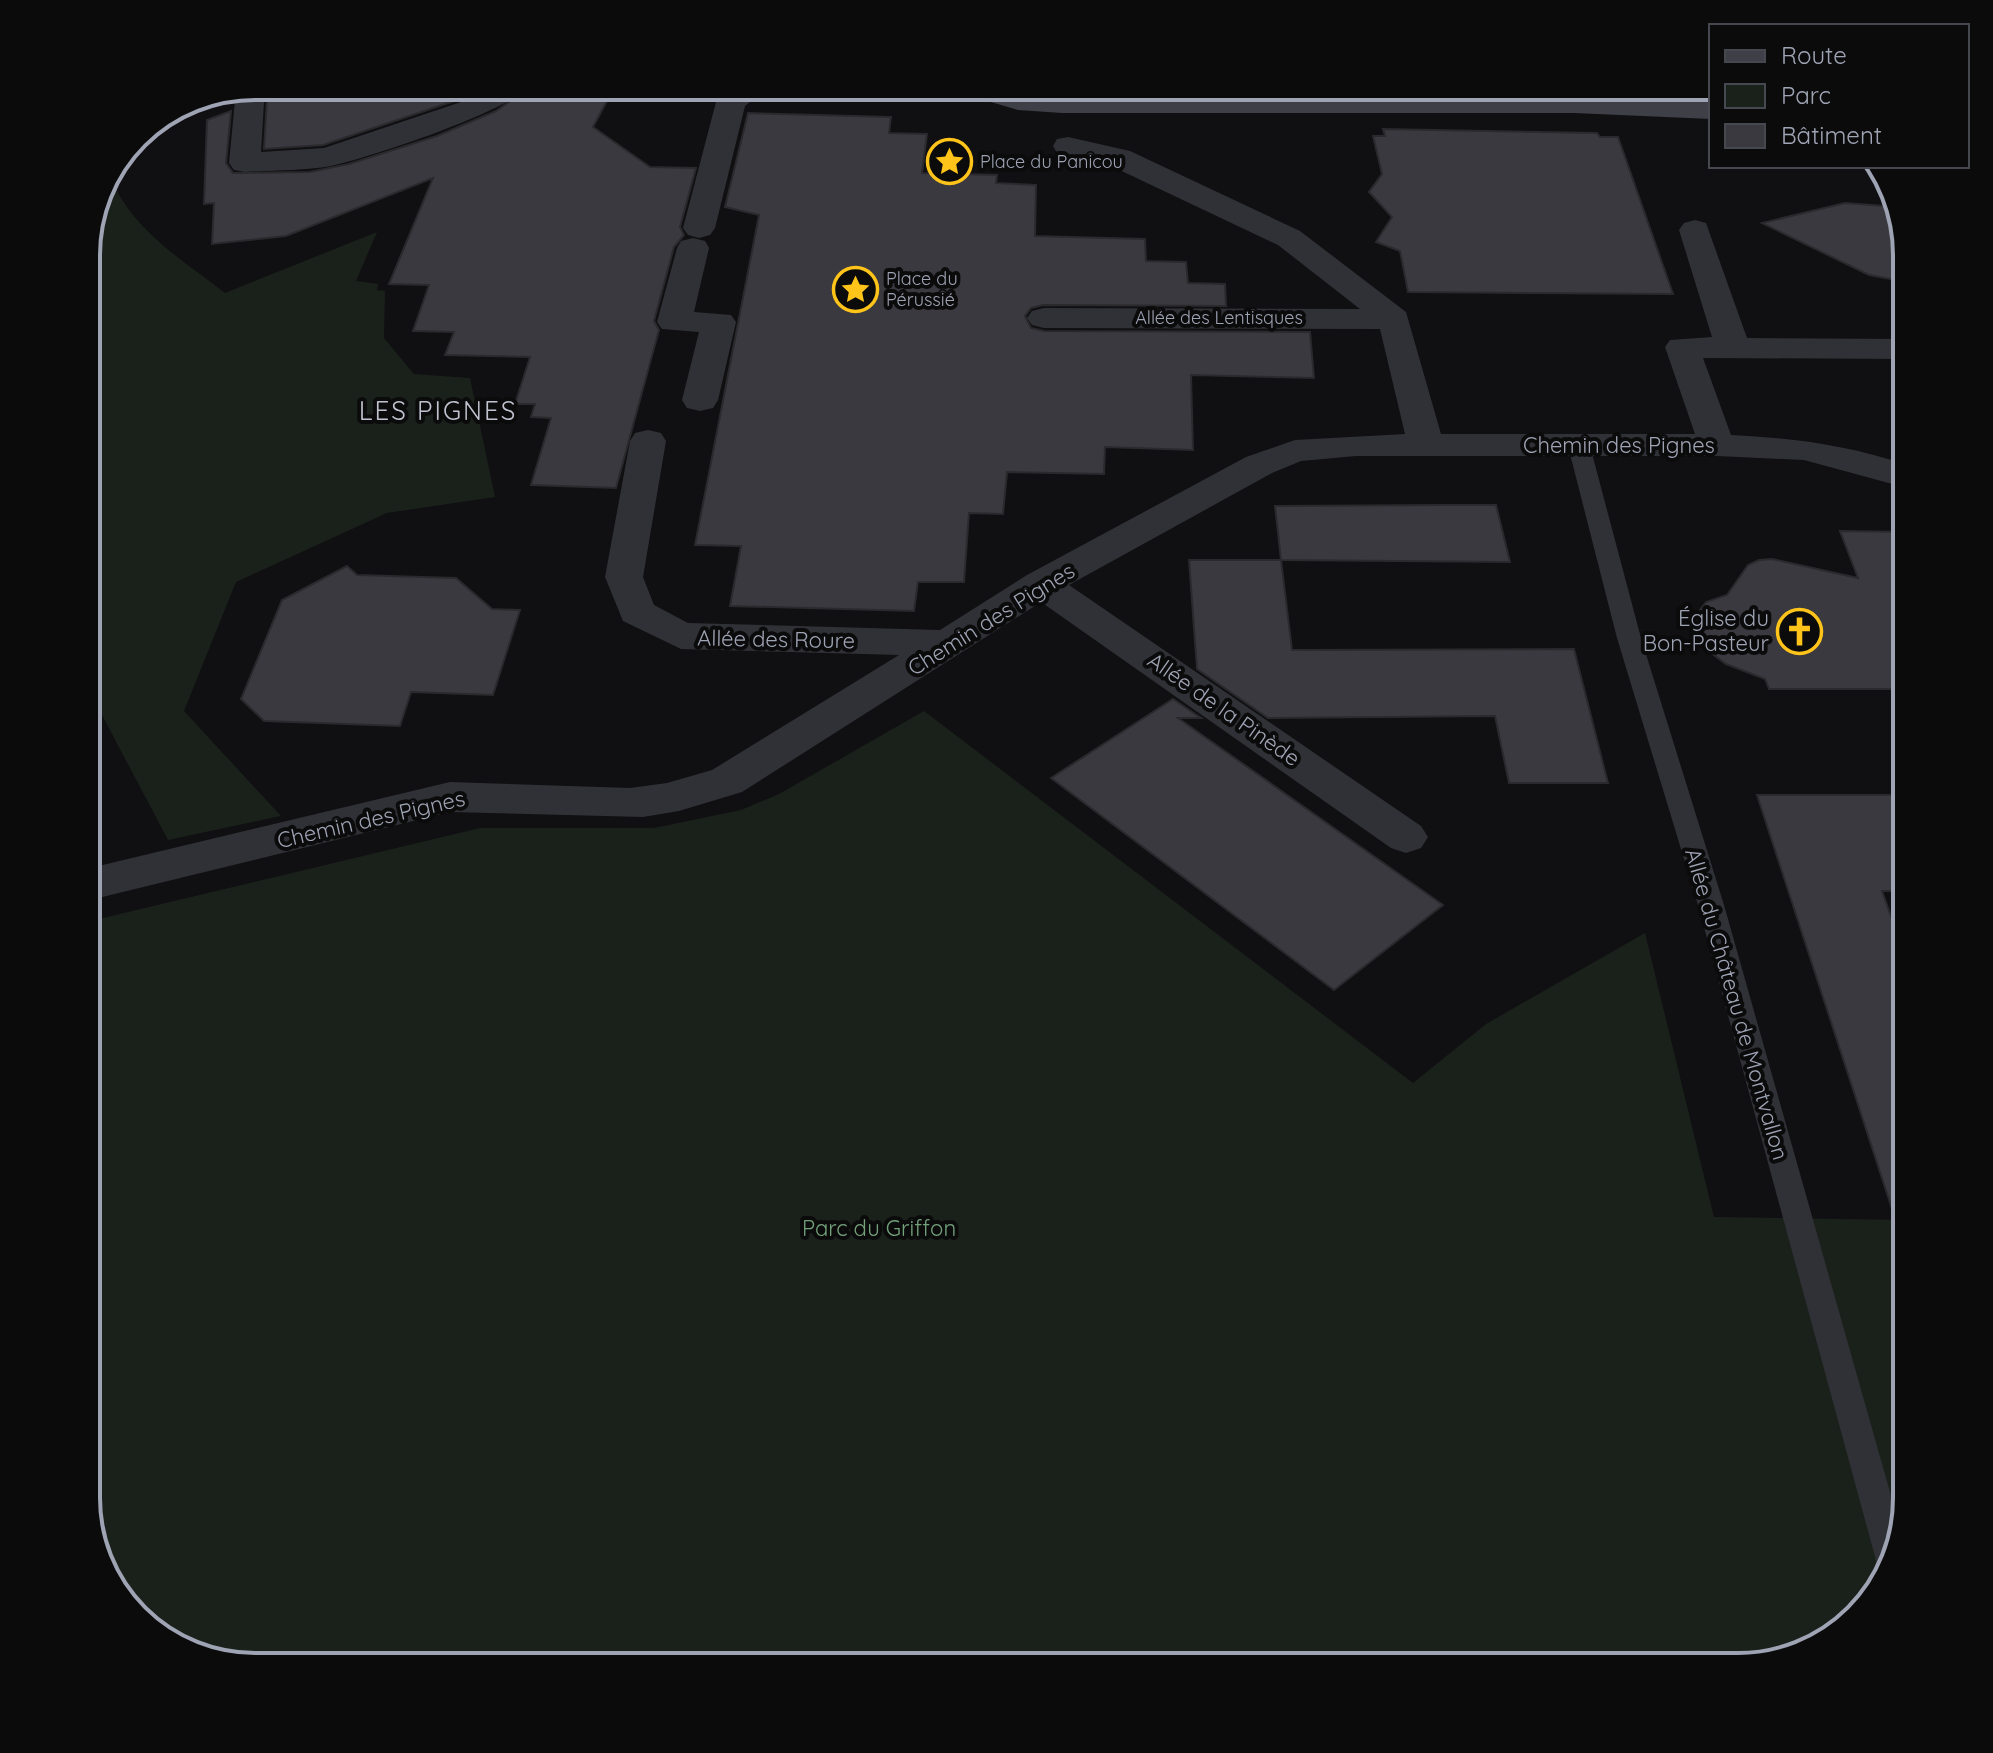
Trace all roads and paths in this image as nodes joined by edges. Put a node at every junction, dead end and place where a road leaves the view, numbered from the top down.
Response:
1 (250, 100) edge
2 (488, 100) edge
3 (734, 100) edge
4 (1015, 100) edge
5 (1607, 100) edge
6 (1574, 104) junction
7 (1709, 110) edge
8 (1068, 146) dead end
9 (1695, 230) dead end
10 (1044, 318) dead end
11 (1394, 319) junction
12 (1733, 348) junction
13 (1893, 349) edge
14 (700, 400) dead end
15 (648, 441) dead end
16 (1426, 444) junction
17 (1717, 445) junction
18 (1579, 446) junction
19 (1893, 472) edge
20 (1041, 584) junction
21 (952, 643) junction
22 (1406, 837) dead end
23 (100, 882) edge
24 (1887, 1539) edge

1 - 2 street
3 - 14 street
4 - 6 street
5 - 6 street
6 - 7 street
8 - 11 street
9 - 12 street
10 - 11 street, Allée des Lentisques
11 - 16 street
12 - 13 street
12 - 17 street
15 - 21 street, Allée des Roure
16 - 18 street, Chemin des Pignes
16 - 20 street, Chemin des Pignes
17 - 18 street, Chemin des Pignes
17 - 19 street, Chemin des Pignes
18 - 24 lane, Allée du Château de Montvallon
20 - 21 street, Chemin des Pignes
20 - 22 street, Allée de la Pinède
21 - 23 street, Chemin des Pignes

